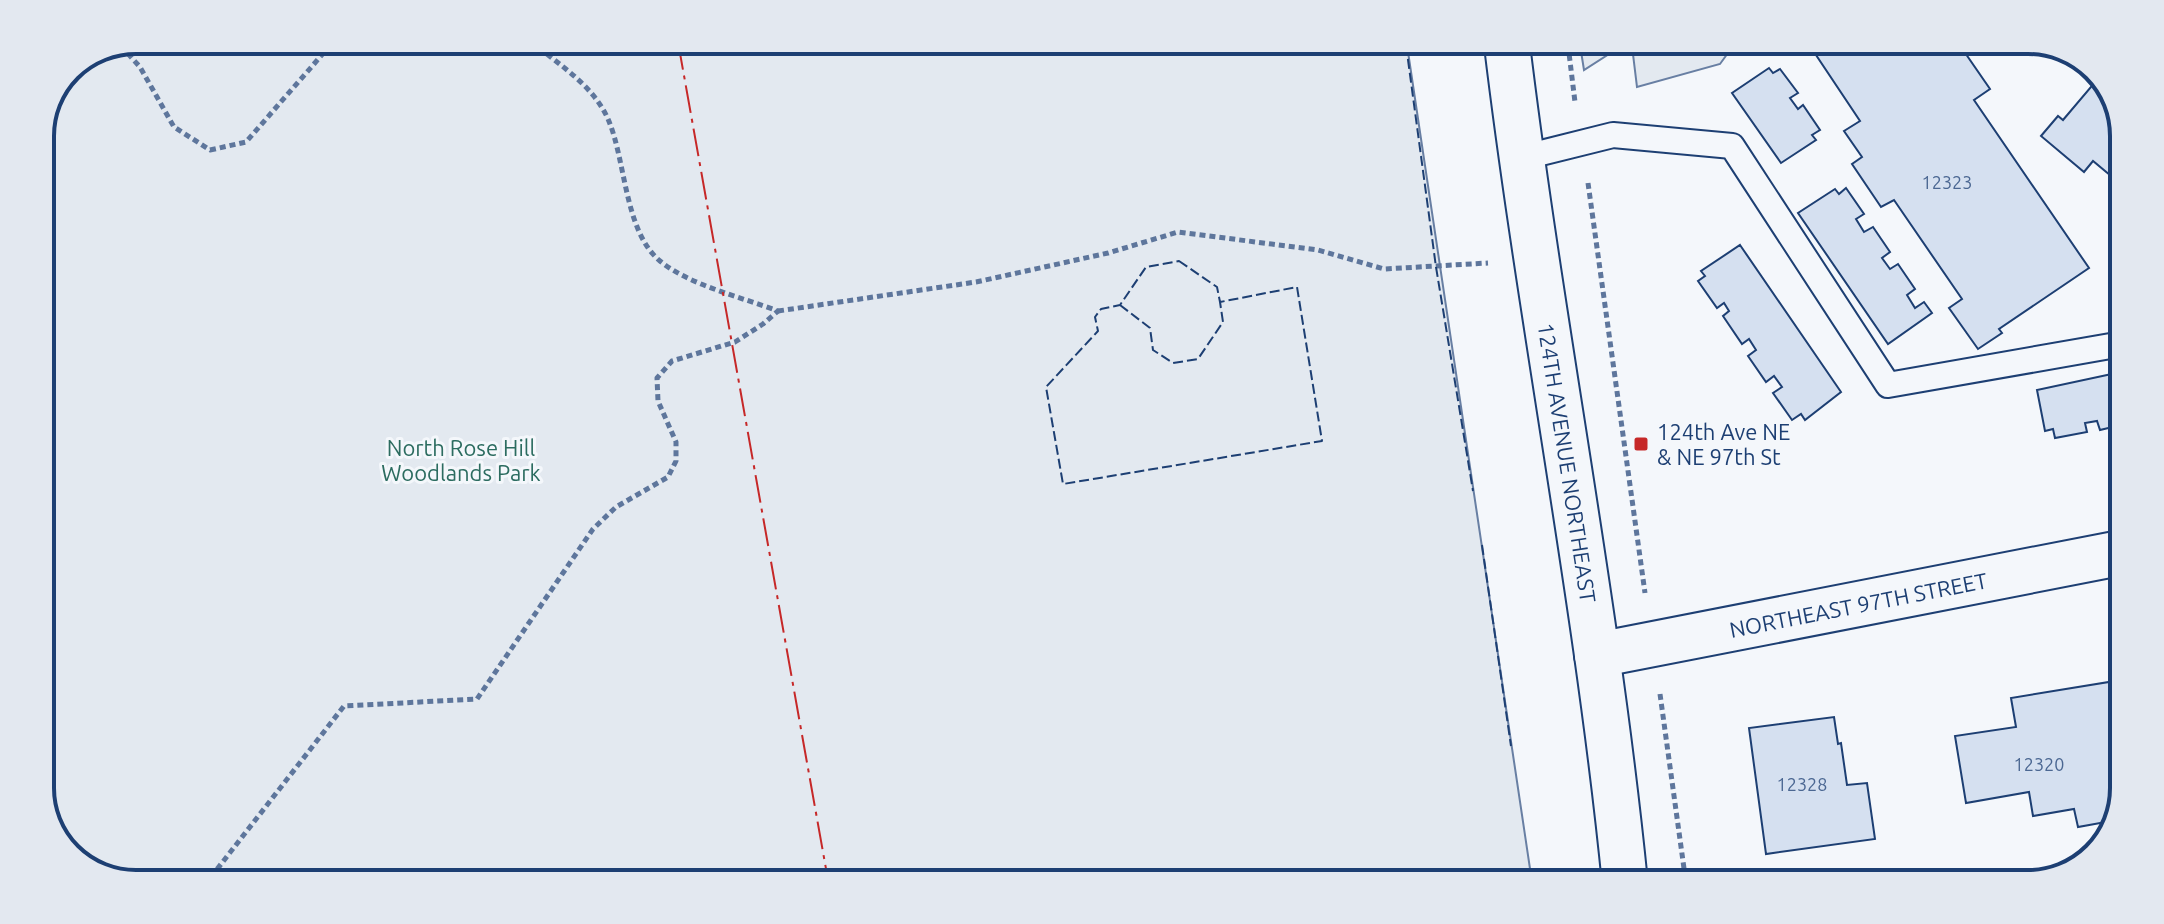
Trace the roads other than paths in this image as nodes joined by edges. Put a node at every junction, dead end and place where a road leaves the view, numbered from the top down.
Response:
1 (1508, 54) edge
2 (1521, 158) junction
3 (2110, 346) edge
4 (2110, 555) edge
5 (1597, 655) junction
6 (1623, 870) edge

1 - 2 main road, 124TH AVENUE NORTHEAST
2 - 3 lane
2 - 5 main road, 124TH AVENUE NORTHEAST
4 - 5 main road, NORTHEAST 97TH STREET
5 - 6 main road, 124TH AVENUE NORTHEAST

